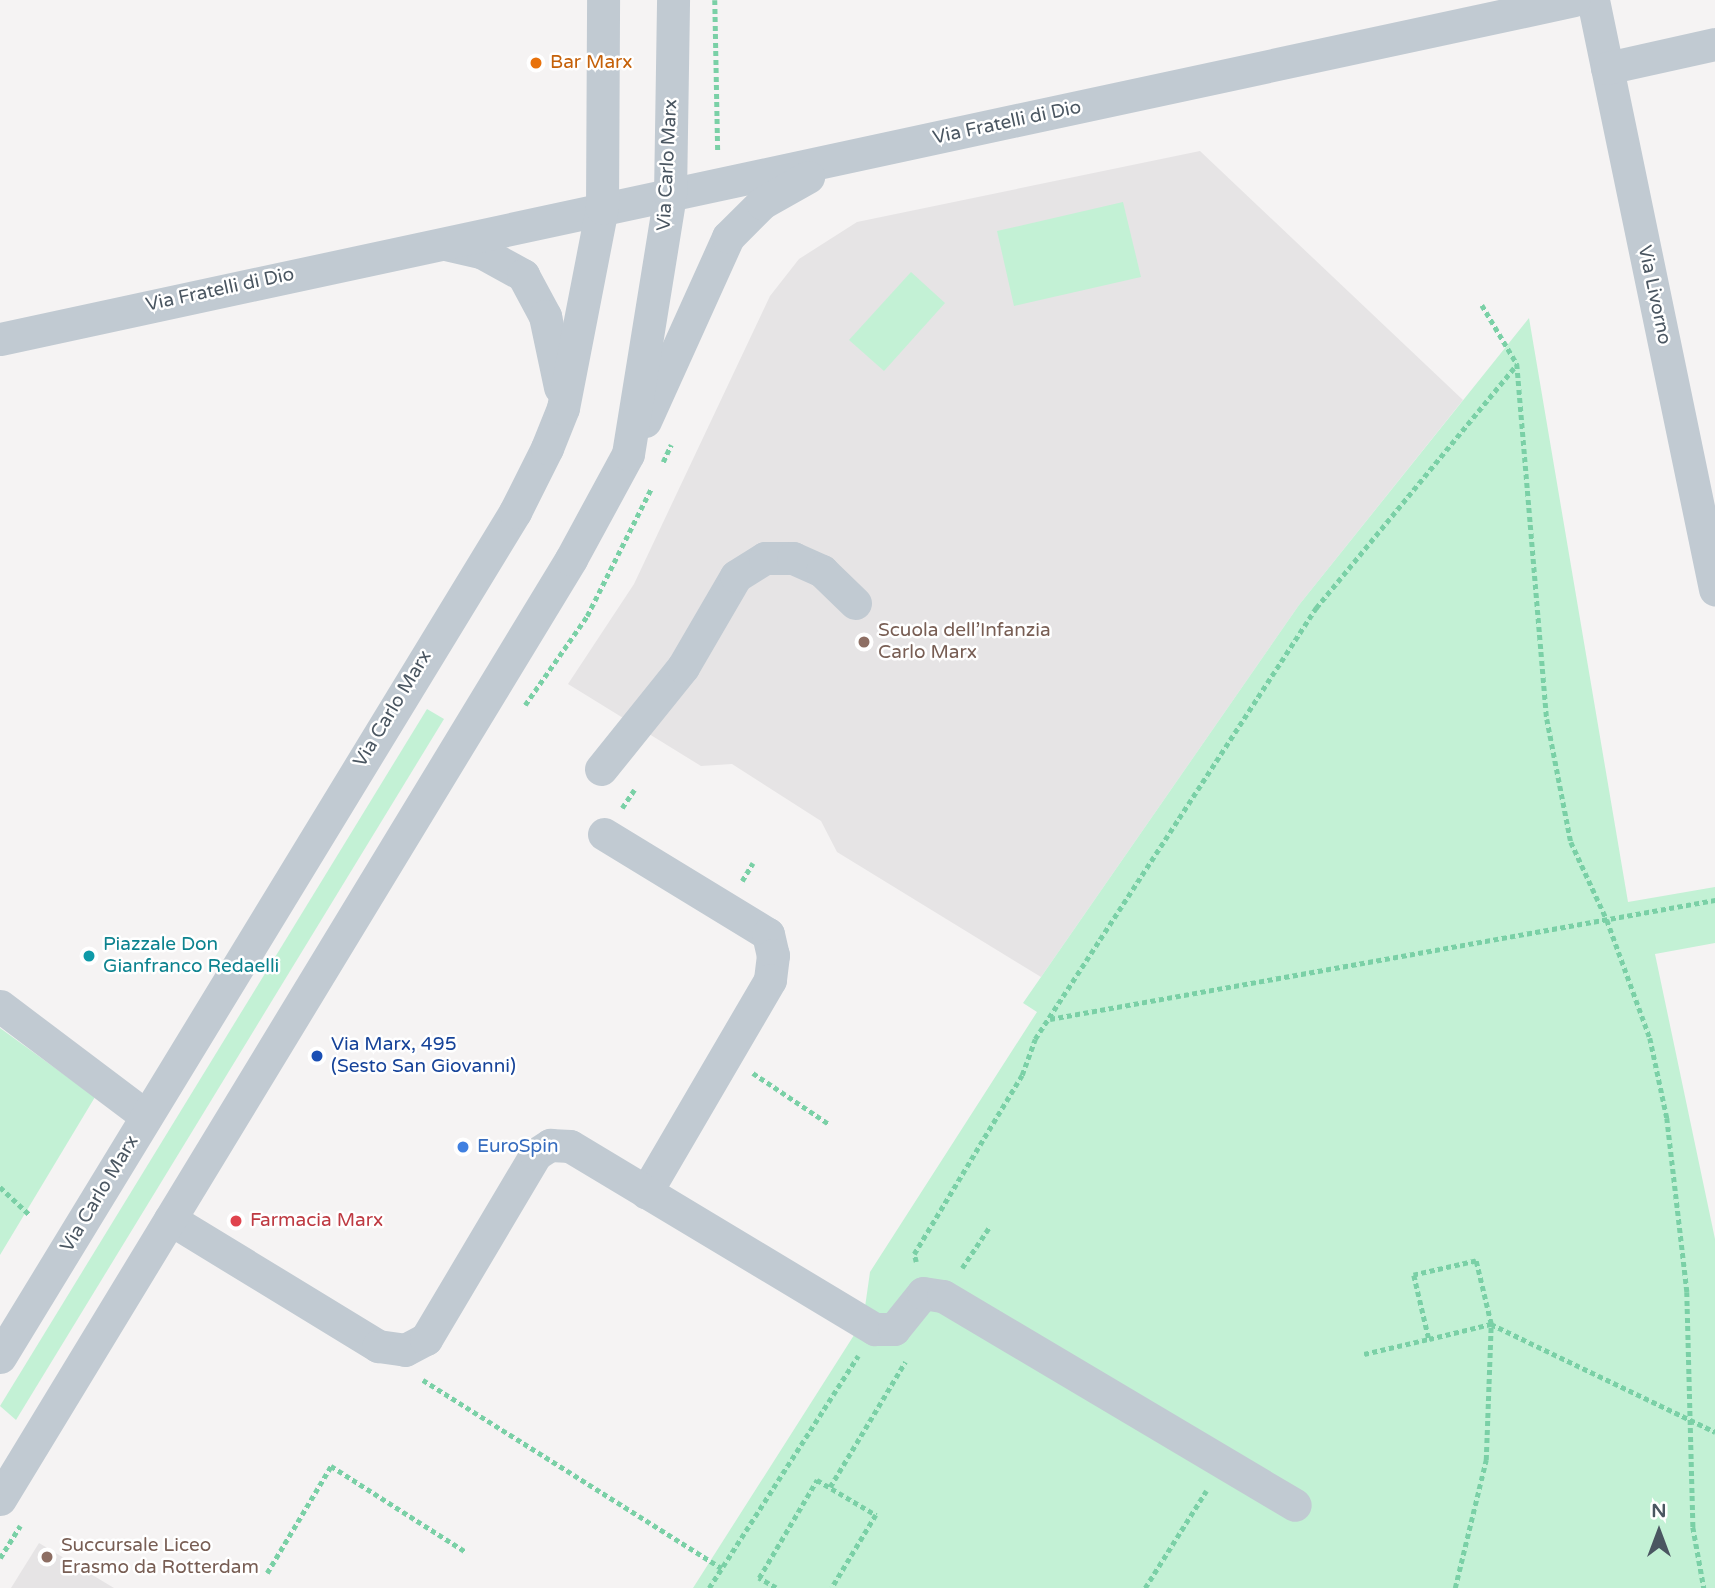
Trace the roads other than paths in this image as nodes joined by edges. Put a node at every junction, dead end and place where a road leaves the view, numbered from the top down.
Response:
1 (603, 0) edge
2 (673, 0) edge
3 (1574, 0) edge
4 (1593, 0) edge
5 (1715, 44) edge
6 (1607, 68) junction
7 (879, 150) junction
8 (670, 195) junction
9 (602, 208) junction
10 (439, 242) junction
11 (0, 339) edge
12 (564, 408) junction
13 (628, 454) junction
14 (1715, 589) edge
15 (855, 603) dead end
16 (601, 769) dead end
17 (604, 834) dead end
18 (0, 1006) edge
19 (146, 1116) junction
20 (646, 1192) junction
21 (170, 1219) junction
22 (0, 1357) edge
23 (0, 1499) edge
24 (1295, 1505) dead end

1 - 9 street, Via Carlo Marx
2 - 8 street, Via Carlo Marx
3 - 7 street, Via Fratelli di Dio
4 - 6 street, Via Livorno
5 - 6 street
6 - 14 street, Via Livorno
7 - 8 street, Via Fratelli di Dio
7 - 13 street, Via Carlo Marx
8 - 9 street, Via Fratelli di Dio
8 - 13 street, Via Carlo Marx
9 - 10 street, Via Fratelli di Dio
9 - 12 street, Via Carlo Marx
10 - 11 street, Via Fratelli di Dio
10 - 12 street, Via Fratelli di Dio
12 - 19 street, Via Carlo Marx
13 - 21 street, Via Carlo Marx
15 - 16 street
17 - 20 street
18 - 19 street
19 - 22 street, Via Carlo Marx
20 - 21 street
20 - 24 street
21 - 23 street, Via Carlo Marx

